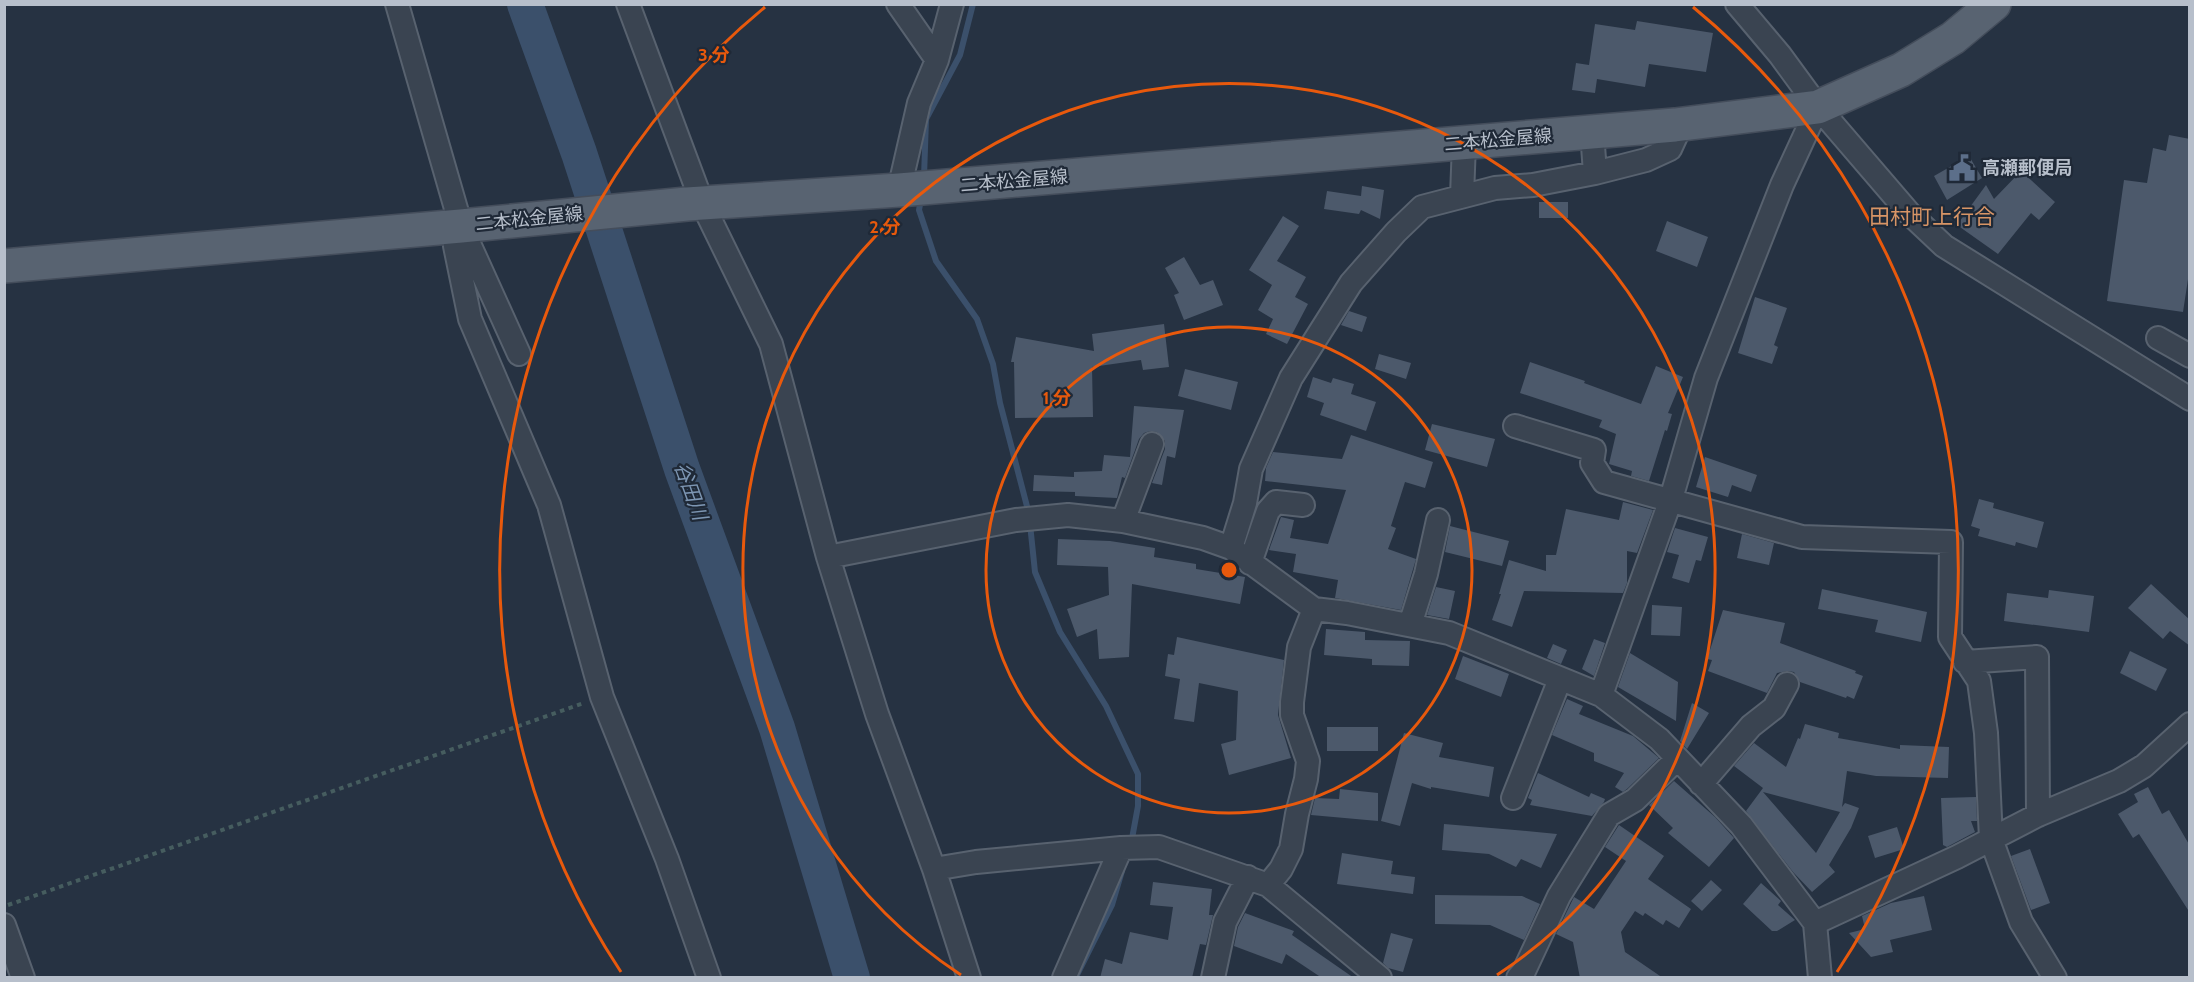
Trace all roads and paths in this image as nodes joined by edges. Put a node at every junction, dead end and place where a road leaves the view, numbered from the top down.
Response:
1 (397, 4) edge
2 (628, 4) edge
3 (898, 4) edge
4 (952, 4) edge
5 (1737, 4) edge
6 (1995, 4) edge
7 (937, 60) junction
8 (1818, 107) junction
9 (1681, 125) junction
10 (1592, 132) junction
11 (1464, 143) junction
12 (1595, 173) junction
13 (899, 190) junction
14 (1462, 196) junction
15 (695, 204) junction
16 (472, 225) junction
17 (4, 266) edge
18 (2158, 338) dead end
19 (519, 354) dead end
20 (2190, 356) edge
21 (2190, 399) edge
22 (1515, 426) dead end
23 (1152, 444) dead end
24 (1671, 499) junction
25 (1303, 505) dead end
26 (1123, 520) junction
27 (1438, 520) dead end
28 (1231, 548) junction
29 (828, 557) junction
30 (1250, 563) junction
31 (1314, 609) junction
32 (1410, 625) junction
33 (1965, 662) junction
34 (1560, 679) junction
35 (1787, 684) dead end
36 (1601, 695) junction
37 (602, 697) junction
38 (2190, 724) edge
39 (1677, 759) junction
40 (1701, 784) junction
41 (1514, 798) dead end
42 (2038, 815) junction
43 (1991, 839) junction
44 (1121, 848) junction
45 (934, 869) junction
46 (1258, 881) junction
47 (4, 907) edge
48 (1815, 922) junction
49 (4, 925) edge
50 (23, 978) edge
51 (709, 978) edge
52 (969, 978) edge
53 (1064, 978) edge
54 (1213, 978) edge
55 (1380, 978) edge
56 (1518, 978) edge
57 (1820, 978) edge
58 (2055, 978) edge

1 - 16 street
2 - 15 street
3 - 7 street
4 - 7 street
5 - 8 street
6 - 8 main road, 二本松金屋線
7 - 13 street
8 - 9 main road, 二本松金屋線
8 - 21 street
8 - 24 street
9 - 10 main road, 二本松金屋線
9 - 12 street
10 - 11 main road, 二本松金屋線
10 - 12 street
11 - 13 main road, 二本松金屋線
11 - 14 street
12 - 14 street
13 - 15 main road, 二本松金屋線
14 - 28 street
15 - 16 main road, 二本松金屋線
15 - 29 street
16 - 17 main road, 二本松金屋線
16 - 19 street
16 - 37 street
18 - 20 street
22 - 24 street
23 - 26 street
24 - 33 street
24 - 36 street
25 - 30 street
26 - 28 street
26 - 29 street
27 - 32 street
28 - 30 street
29 - 45 street
30 - 31 street
31 - 32 street
31 - 46 street
32 - 34 street
33 - 42 street
33 - 43 street
34 - 36 street
34 - 41 street
35 - 40 street
36 - 39 street
37 - 47 path
37 - 51 street
38 - 42 street
39 - 40 street
39 - 56 street
40 - 48 street
42 - 43 street
43 - 48 street
43 - 58 street
44 - 45 street
44 - 46 street
44 - 53 street
45 - 52 street
46 - 54 street
46 - 55 street
48 - 57 street
49 - 50 street

